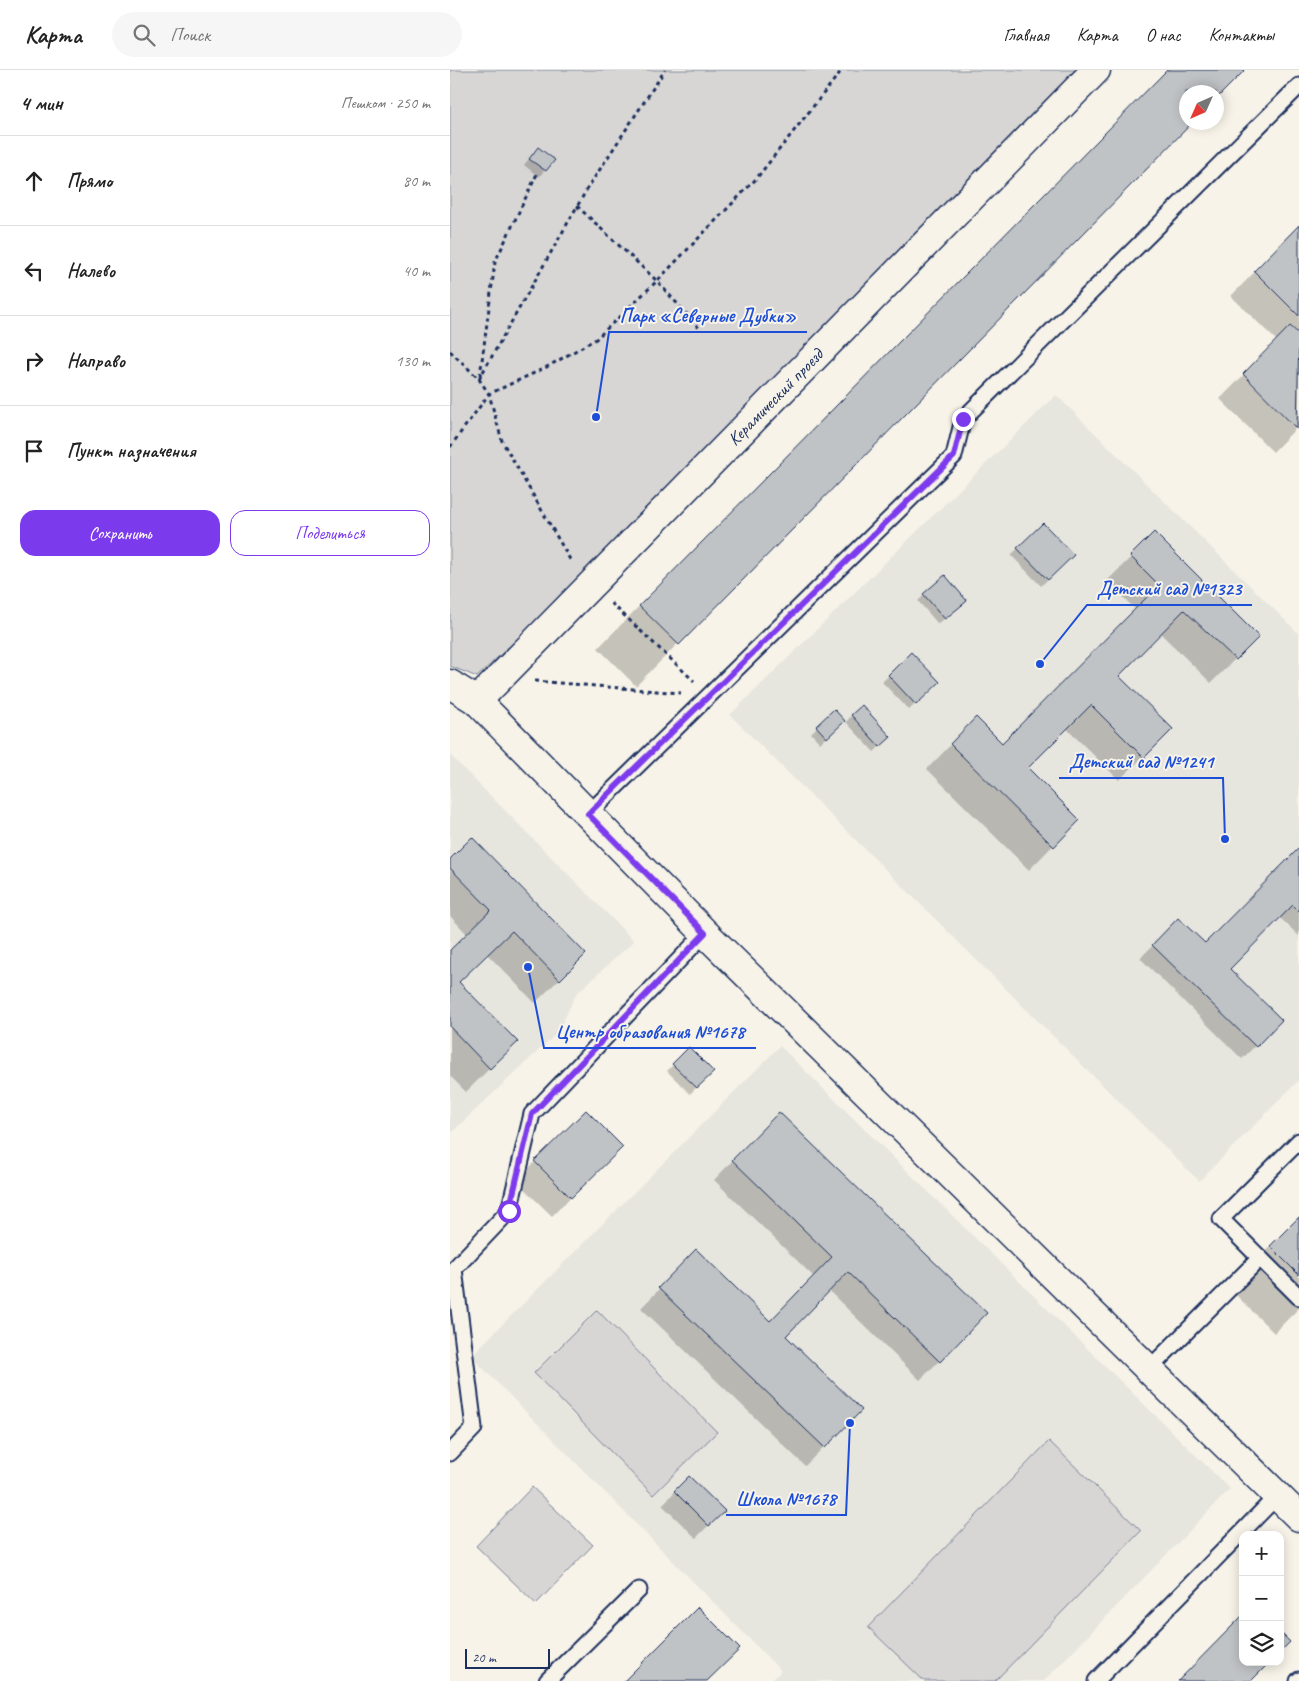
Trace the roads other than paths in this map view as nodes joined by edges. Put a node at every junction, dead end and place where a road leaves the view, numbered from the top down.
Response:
1 (1096, 70) edge
2 (1299, 86) edge
3 (450, 684) edge
4 (477, 701) junction
5 (588, 814) junction
6 (705, 933) junction
7 (1299, 1141) edge
8 (1260, 1258) junction
9 (452, 1268) edge
10 (1299, 1297) edge
11 (1149, 1369) junction
12 (450, 1453) edge
13 (1277, 1496) junction
14 (1299, 1517) edge
15 (639, 1590) dead end
16 (547, 1681) edge
17 (1096, 1681) edge

1 - 4 street, Керамический проезд
2 - 5 lane
3 - 4 street
4 - 5 street
5 - 6 street
6 - 9 lane
6 - 11 street
7 - 8 lane
8 - 10 lane
8 - 11 lane
9 - 12 lane
11 - 13 street
13 - 14 street
13 - 17 lane
15 - 16 lane

